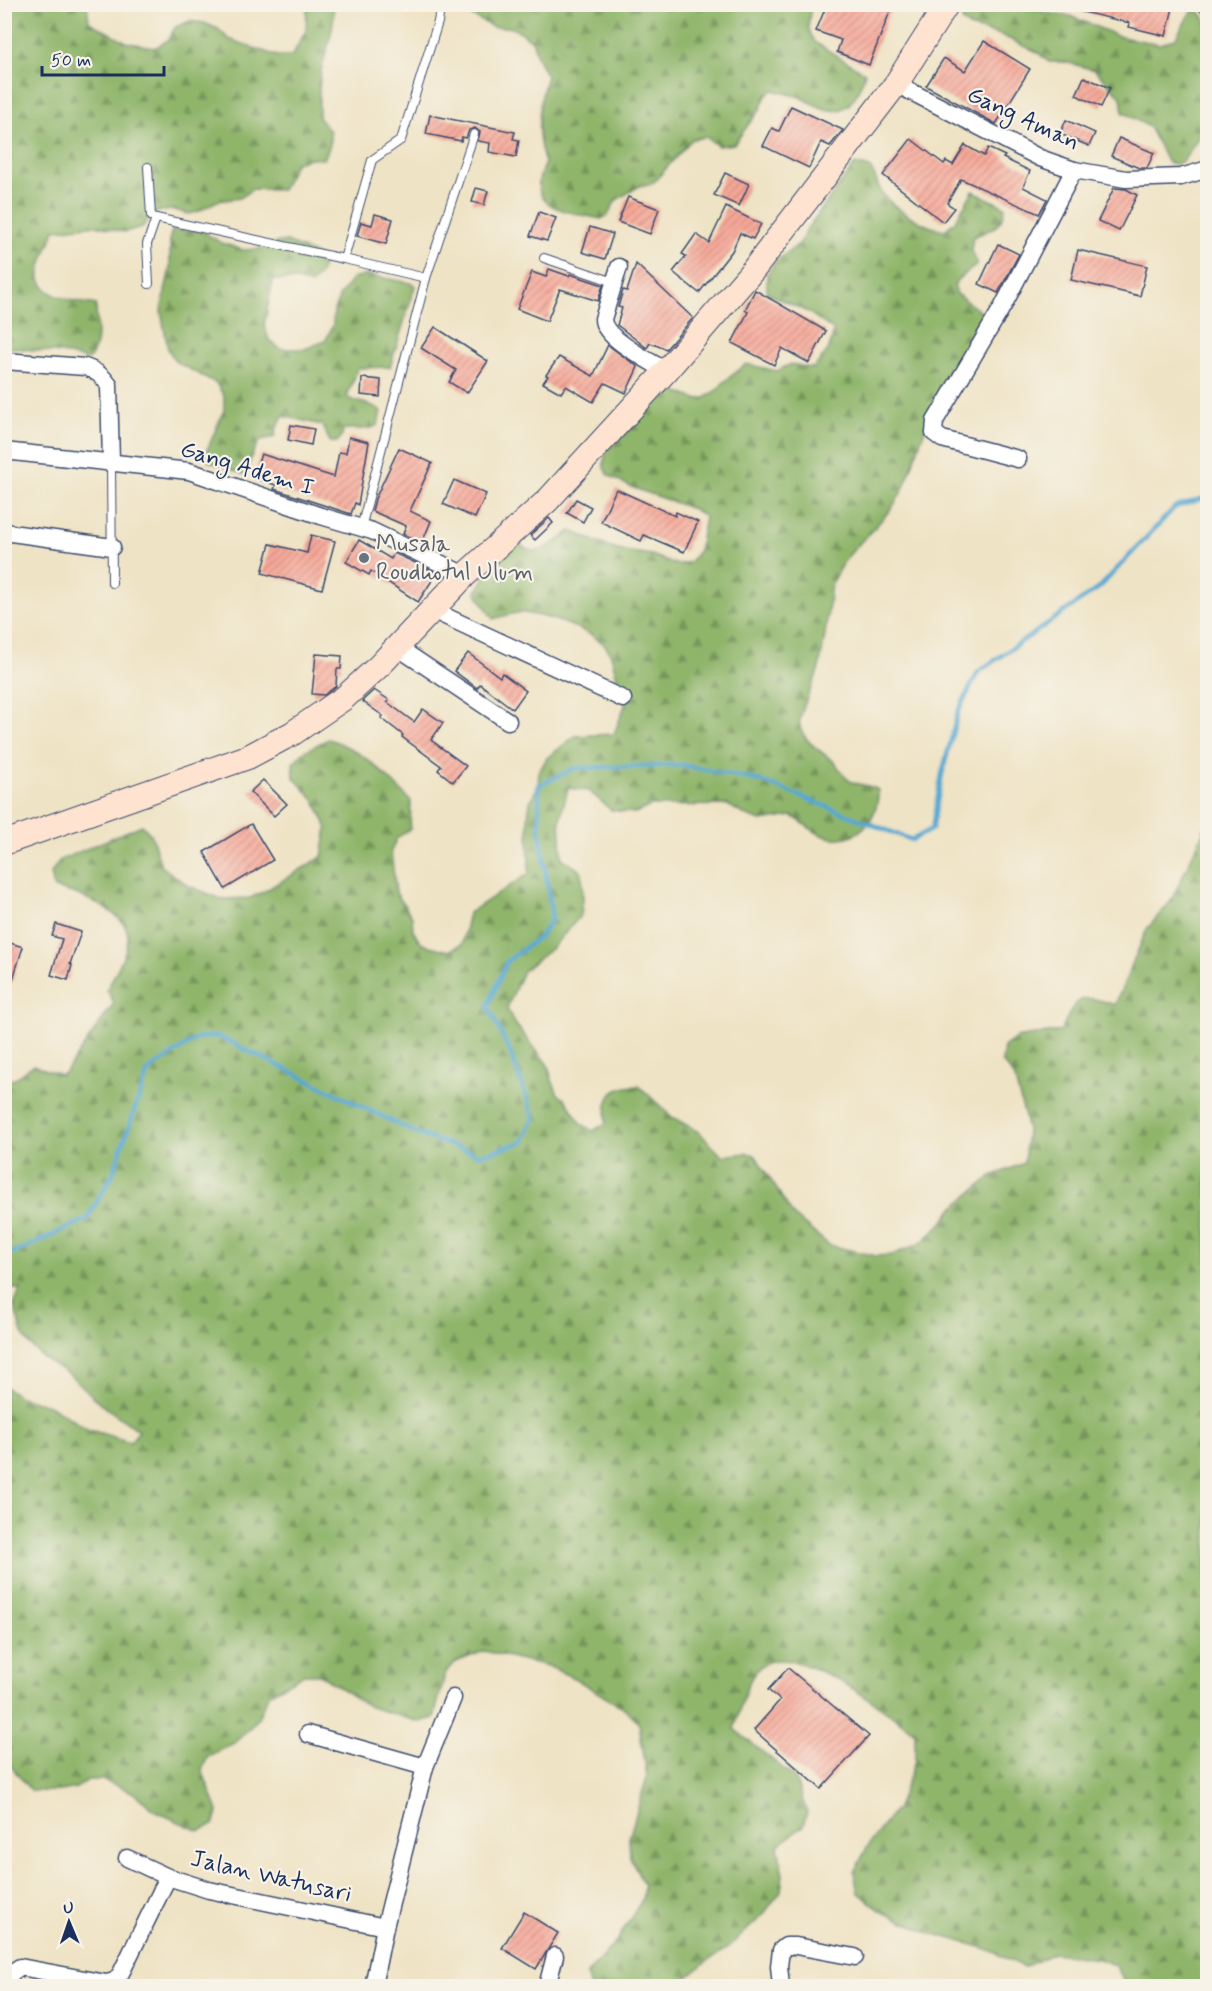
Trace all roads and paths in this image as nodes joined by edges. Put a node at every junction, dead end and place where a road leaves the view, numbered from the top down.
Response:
1 (441, 4) edge
2 (948, 4) edge
3 (896, 84) junction
4 (474, 134) dead end
5 (148, 167) dead end
6 (1208, 169) edge
7 (1074, 170) junction
8 (156, 218) junction
9 (544, 258) dead end
10 (344, 259) junction
11 (617, 275) joint
12 (426, 278) junction
13 (149, 284) dead end
14 (4, 361) edge
15 (666, 371) junction
16 (4, 451) edge
17 (1018, 459) dead end
18 (111, 462) junction
19 (361, 528) junction
20 (4, 532) edge
21 (112, 547) junction
22 (465, 575) junction
23 (112, 583) dead end
24 (432, 610) junction
25 (397, 647) junction
26 (623, 699) dead end
27 (508, 720) dead end
28 (4, 843) edge
29 (453, 1698) dead end
30 (308, 1734) dead end
31 (425, 1767) junction
32 (127, 1858) dead end
33 (168, 1877) junction
34 (385, 1927) junction
35 (555, 1956) dead end
36 (855, 1957) dead end
37 (7, 1986) edge
38 (373, 1986) edge
39 (547, 1986) edge
40 (781, 1986) edge

1 - 10 lane
2 - 3 main road
3 - 7 street, Gang Aman
3 - 15 main road
4 - 12 lane
5 - 8 lane
6 - 7 street, Gang Aman
7 - 17 street
8 - 10 lane
8 - 13 lane
9 - 11 lane
10 - 12 lane
11 - 15 street
12 - 19 lane
14 - 18 street
15 - 22 main road
16 - 18 street, Gang Adem I
18 - 19 street, Gang Adem I
18 - 21 lane
19 - 22 street, Gang Adem I
20 - 21 street
21 - 23 lane
22 - 24 main road
24 - 25 main road
24 - 26 street
25 - 27 street
25 - 28 main road
29 - 31 street
30 - 31 street
31 - 34 street
32 - 33 street
33 - 34 street, Jalan Watusari
33 - 37 street, Jalan Watusari
34 - 38 street
35 - 39 street
36 - 40 street

